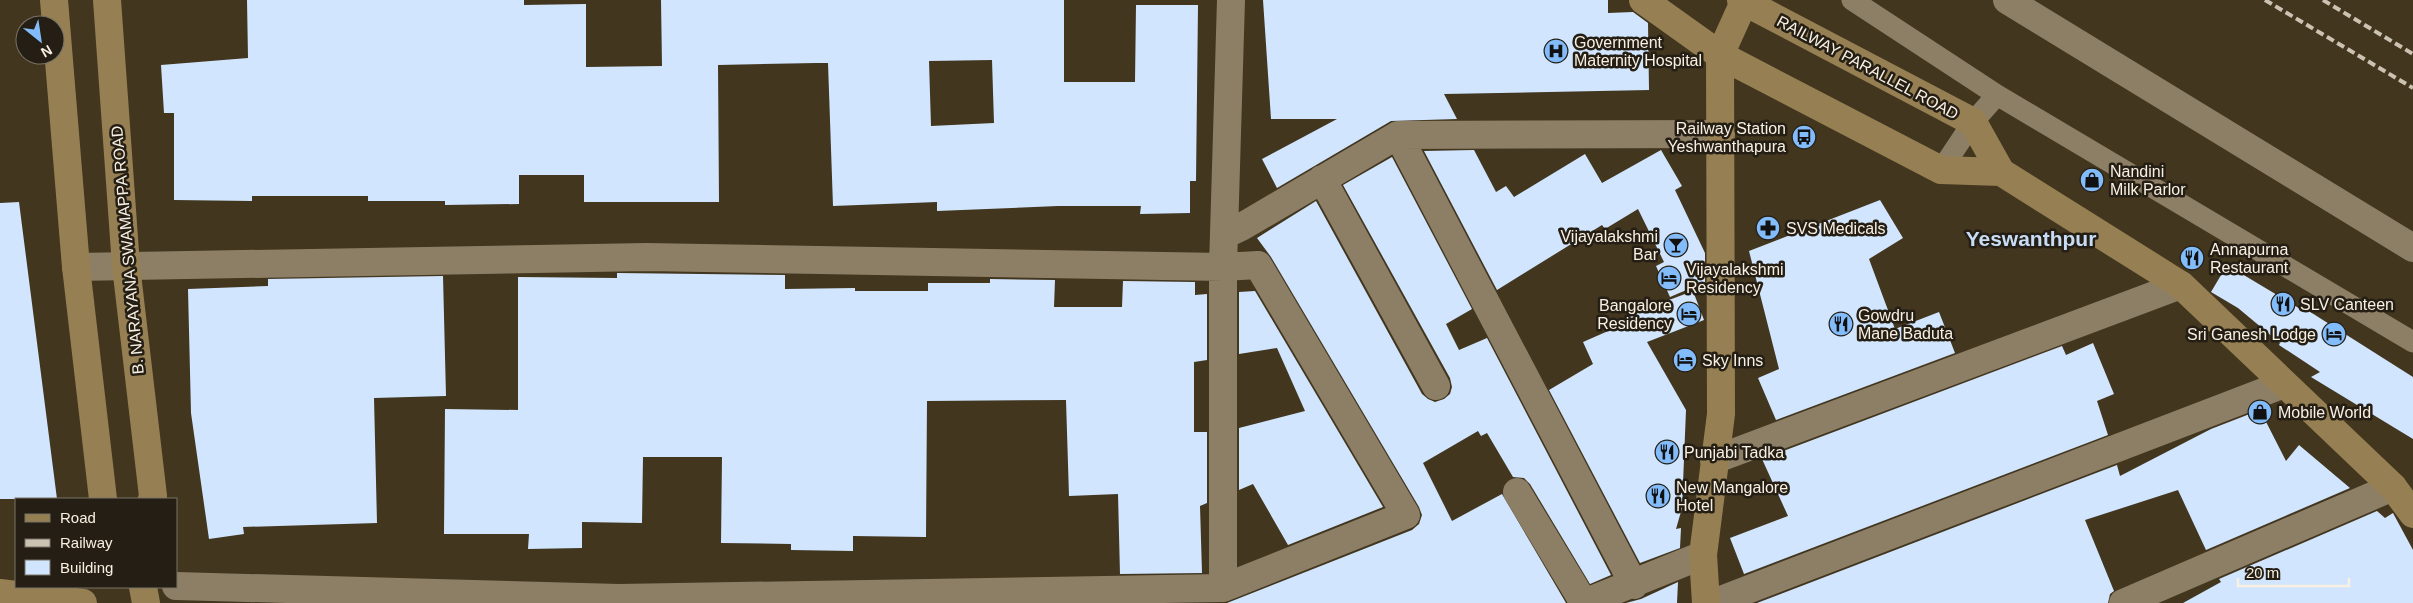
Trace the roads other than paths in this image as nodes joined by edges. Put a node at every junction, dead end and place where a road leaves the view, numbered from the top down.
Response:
1 (54, 0) edge
2 (106, 0) edge
3 (1231, 0) edge
4 (1642, 0) edge
5 (1852, 0) edge
6 (2007, 0) edge
7 (1742, 1) edge
8 (1720, 55) junction
9 (1997, 95) junction
10 (1972, 122) junction
11 (1721, 134) junction
12 (1398, 135) junction
13 (1941, 170) junction
14 (2001, 172) junction
15 (1322, 179) junction
16 (1224, 235) junction
17 (2413, 248) edge
18 (126, 266) junction
19 (76, 267) junction
20 (1223, 267) junction
21 (2181, 285) junction
22 (2413, 342) edge
23 (2284, 384) junction
24 (1436, 386) dead end
25 (1714, 460) junction
26 (2393, 487) junction
27 (1517, 492) dead end
28 (102, 498) edge
29 (153, 498) edge
30 (2413, 514) edge
31 (1703, 556) junction
32 (1634, 584) junction
33 (178, 586) edge
34 (143, 588) edge
35 (1223, 588) junction
36 (0, 593) edge
37 (83, 603) edge
38 (146, 603) edge
39 (1584, 603) edge
40 (1706, 603) edge
41 (1713, 603) edge
42 (2123, 603) edge

1 - 19 street
2 - 18 street, B. NARAYANA SWAMAPPA ROAD
3 - 16 street
4 - 8 street
5 - 9 lane
6 - 17 street
7 - 8 street
7 - 10 street, RAILWAY PARALLEL ROAD
8 - 11 street
8 - 13 street
9 - 10 lane
9 - 22 lane
10 - 13 lane
10 - 14 street, RAILWAY PARALLEL ROAD
11 - 12 street
11 - 25 street
12 - 15 street
12 - 32 street
13 - 14 street
14 - 21 street, RAILWAY PARALLEL ROAD
15 - 16 street
15 - 24 street
16 - 20 street
18 - 19 street
18 - 20 street
18 - 29 street, B. NARAYANA SWAMAPPA ROAD
19 - 28 street
20 - 35 street
20 - 35 street
21 - 23 street, RAILWAY PARALLEL ROAD
21 - 25 street
23 - 26 street, RAILWAY PARALLEL ROAD
23 - 41 street
25 - 31 street
26 - 30 street, RAILWAY PARALLEL ROAD
26 - 42 street
27 - 39 street
31 - 32 street
31 - 40 street
32 - 39 street
33 - 35 street
34 - 38 street
36 - 37 street

